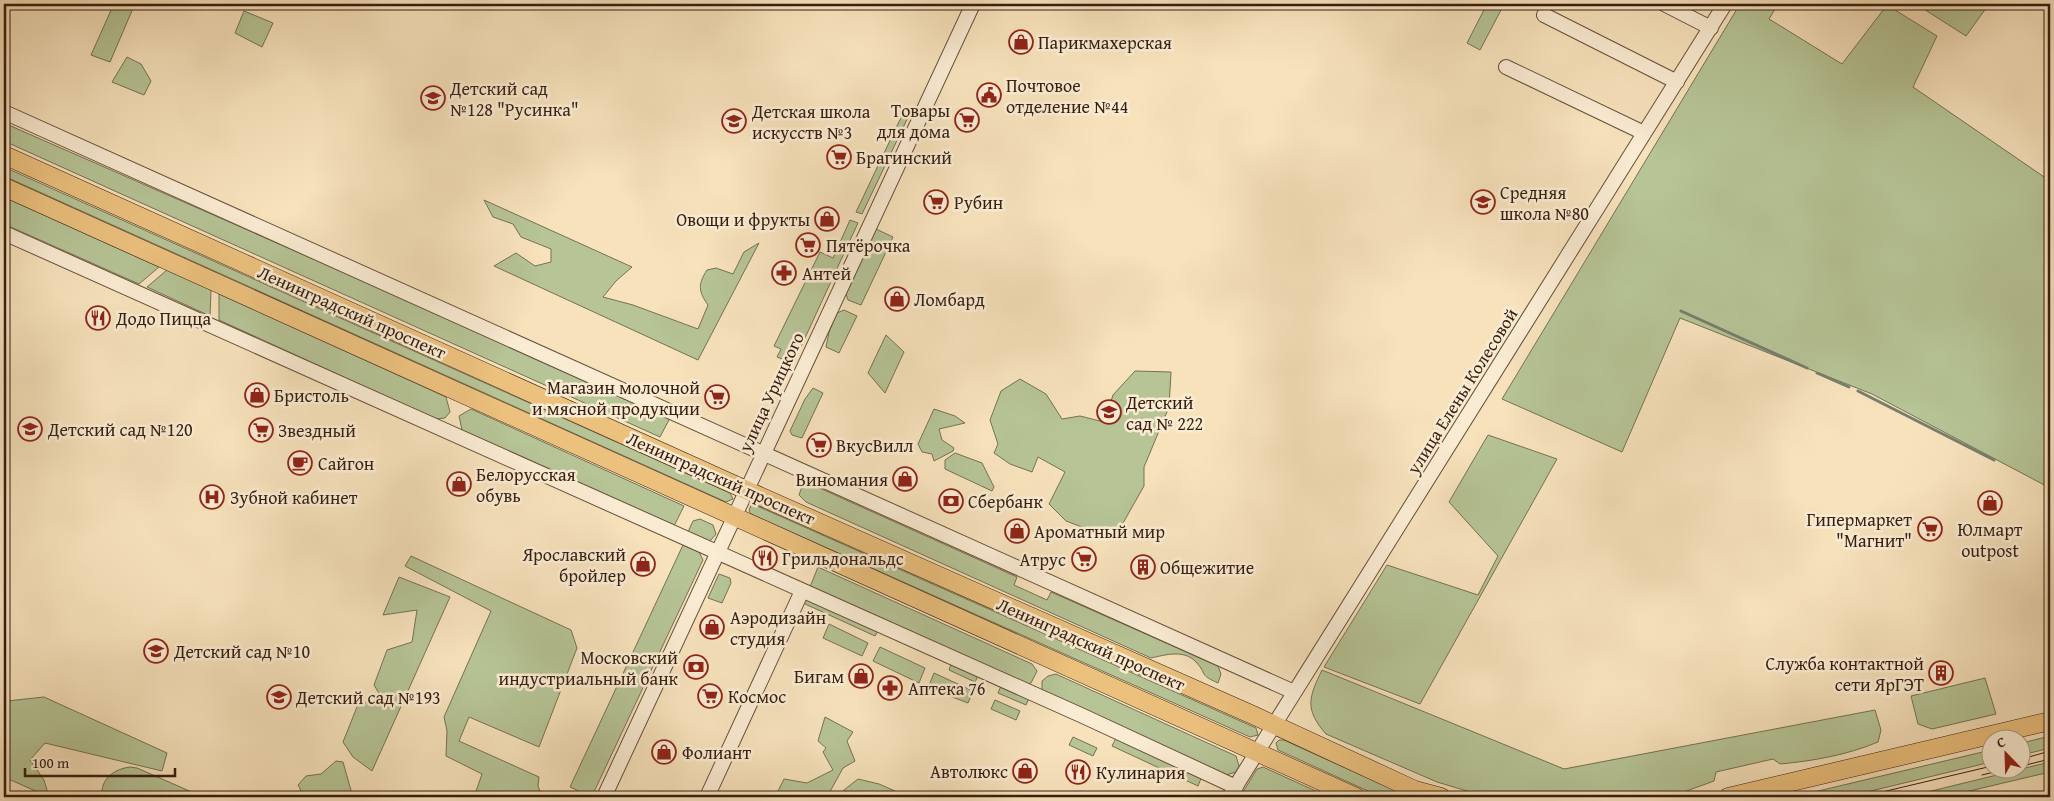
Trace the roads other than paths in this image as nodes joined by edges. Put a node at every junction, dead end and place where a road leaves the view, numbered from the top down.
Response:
1 (973, 4) edge
2 (1664, 4) edge
3 (1725, 4) edge
4 (1544, 15) dead end
5 (1711, 28) junction
6 (1506, 67) dead end
7 (1677, 82) junction
8 (4, 112) edge
9 (1644, 133) junction
10 (4, 155) edge
11 (4, 187) edge
12 (4, 233) edge
13 (763, 454) junction
14 (746, 490) junction
15 (734, 516) junction
16 (718, 553) junction
17 (802, 591) junction
18 (1294, 692) junction
19 (2050, 721) edge
20 (1273, 724) junction
21 (1256, 752) junction
22 (1415, 790) junction
23 (1233, 792) edge
24 (1347, 795) edge
25 (1748, 795) edge
26 (604, 797) edge
27 (707, 797) edge
28 (1432, 797) edge
29 (1440, 797) edge
30 (1728, 797) edge

1 - 13 street, улица Урицкого
2 - 5 street
3 - 5 street, улица Елены Колесовой
4 - 7 street
5 - 7 street, улица Елены Колесовой
6 - 9 street
7 - 9 street, улица Елены Колесовой
8 - 13 street
9 - 18 street, улица Елены Колесовой
10 - 14 main road, Ленинградский проспект
11 - 15 main road, Ленинградский проспект
12 - 16 street
13 - 14 street, улица Урицкого
13 - 18 street
14 - 15 street, улица Урицкого
14 - 20 main road, Ленинградский проспект
15 - 16 street, улица Урицкого
15 - 21 main road, Ленинградский проспект
16 - 17 street
16 - 26 street, улица Урицкого
17 - 23 street
17 - 27 street
18 - 20 street, улица Елены Колесовой
19 - 25 main road
20 - 21 street, улица Елены Колесовой
20 - 22 main road, Ленинградский проспект
21 - 23 street, улица Елены Колесовой
21 - 24 main road, Ленинградский проспект
22 - 28 main road
22 - 29 main road, Ленинградский проспект
25 - 30 main road

